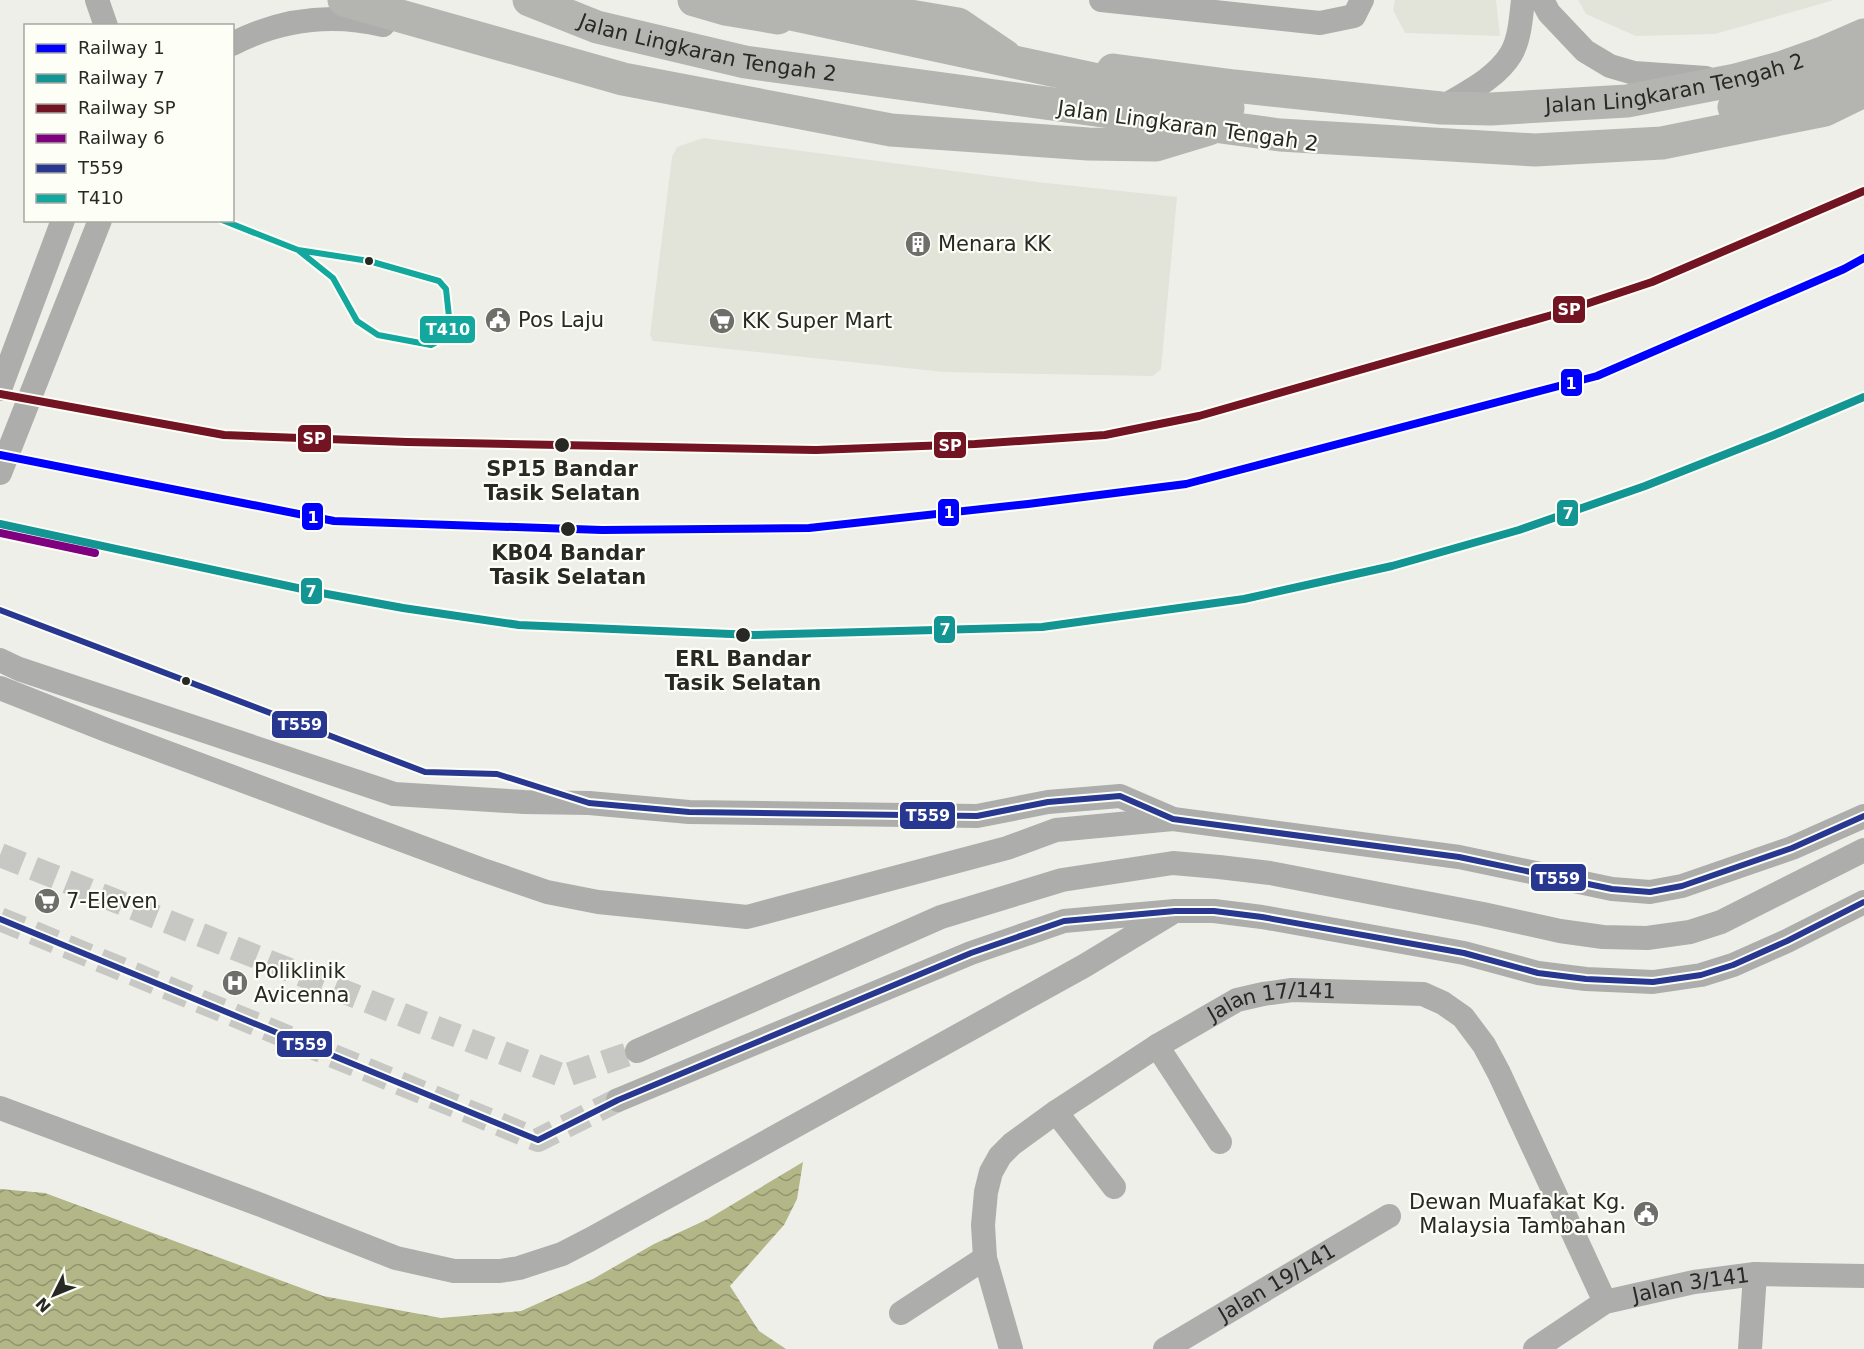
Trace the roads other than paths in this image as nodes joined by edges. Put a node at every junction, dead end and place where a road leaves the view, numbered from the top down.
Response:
1 (97, 0) edge
2 (513, 0) edge
3 (529, 0) edge
4 (694, 0) edge
5 (747, 0) edge
6 (814, 0) edge
7 (1101, 0) edge
8 (1362, 0) edge
9 (1523, 0) edge
10 (1542, 0) edge
11 (351, 10) edge
12 (105, 24) edge
13 (1864, 35) edge
14 (234, 43) edge
15 (1005, 56) junction
16 (1864, 65) edge
17 (1736, 80) junction
18 (1864, 92) edge
19 (1441, 108) junction
20 (1209, 129) junction
21 (62, 222) edge
22 (99, 222) edge
23 (0, 389) edge
24 (0, 473) edge
25 (9, 664) edge
26 (0, 688) edge
27 (109, 731) junction
28 (1864, 816) edge
29 (1173, 819) junction
30 (1864, 850) edge
31 (1864, 902) edge
32 (1175, 911) junction
33 (1157, 1046) junction
34 (637, 1051) tunnel mouth
35 (618, 1100) tunnel mouth
36 (0, 1108) edge
37 (1056, 1112) junction
38 (1220, 1142) dead end
39 (1114, 1187) dead end
40 (1389, 1216) dead end
41 (985, 1258) junction
42 (1755, 1274) junction
43 (1864, 1276) edge
44 (1605, 1302) junction
45 (900, 1312) dead end
46 (1011, 1349) edge
47 (1165, 1349) edge
48 (1535, 1349) edge
49 (1750, 1349) edge

1 - 12 street
2 - 20 highway, Jalan Lingkaran Tengah 2
3 - 18 highway, bridge
4 - 15 highway, Jalan Lingkaran Tengah 2
5 - 16 highway, bridge
6 - 15 highway
7 - 8 street
9 - 19 street
10 - 17 street
11 - 14 street
11 - 20 highway
13 - 17 highway, Jalan Lingkaran Tengah 2
15 - 19 highway, Jalan Lingkaran Tengah 2
17 - 19 highway, Jalan Lingkaran Tengah 2
18 - 20 highway, Jalan Lingkaran Tengah 2
21 - 23 street
22 - 24 street
25 - 27 street
25 - 29 street
26 - 27 street
27 - 29 street
28 - 29 street
30 - 34 street
31 - 32 street
32 - 35 street
32 - 36 street
33 - 37 street, Jalan 17/141
33 - 38 street
33 - 44 street, Jalan 17/141
37 - 39 street
37 - 41 street, Jalan 17/141
40 - 47 street, Jalan 19/141
41 - 45 street
41 - 46 street, Jalan 17/141
42 - 43 street, Jalan 3/141
42 - 44 street, Jalan 3/141
42 - 49 street
44 - 48 street, Jalan 3/141

